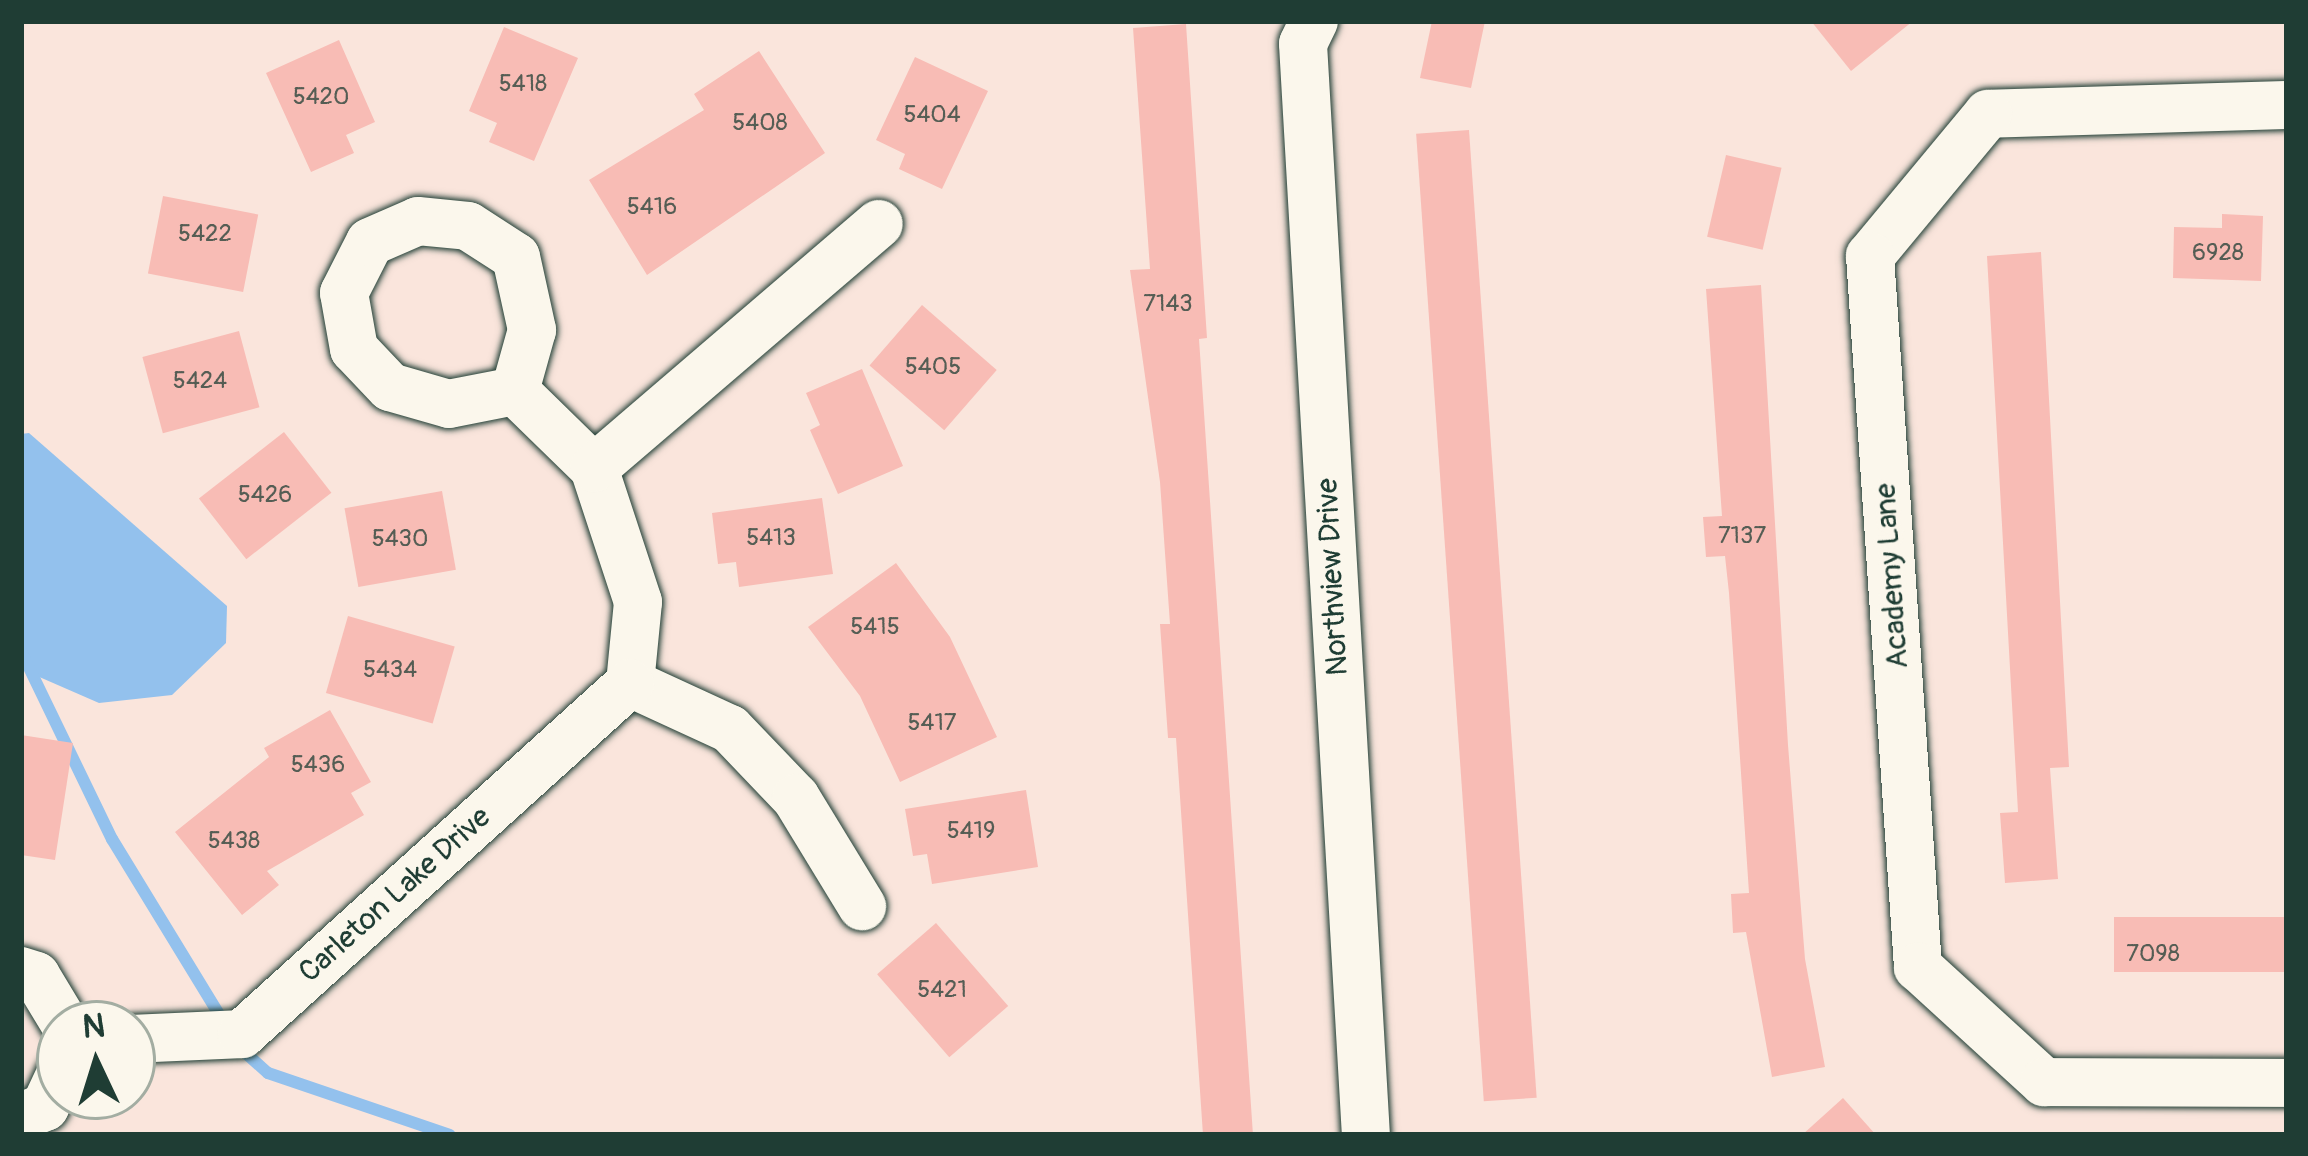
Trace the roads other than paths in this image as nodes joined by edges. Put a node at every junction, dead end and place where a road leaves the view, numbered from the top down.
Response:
1 (1314, 21) edge
2 (2287, 105) edge
3 (879, 224) dead end
4 (515, 391) dead end
5 (594, 468) junction
6 (630, 682) junction
7 (862, 906) dead end
8 (21, 971) edge
9 (50, 1000) edge
10 (156, 1039) edge
11 (2287, 1083) edge
12 (1366, 1135) edge

1 - 12 street, Northview Drive
2 - 11 street, Academy Lane
3 - 5 street
4 - 5 street
5 - 6 street
6 - 7 street
6 - 10 street, Carleton Lake Drive
8 - 9 street

